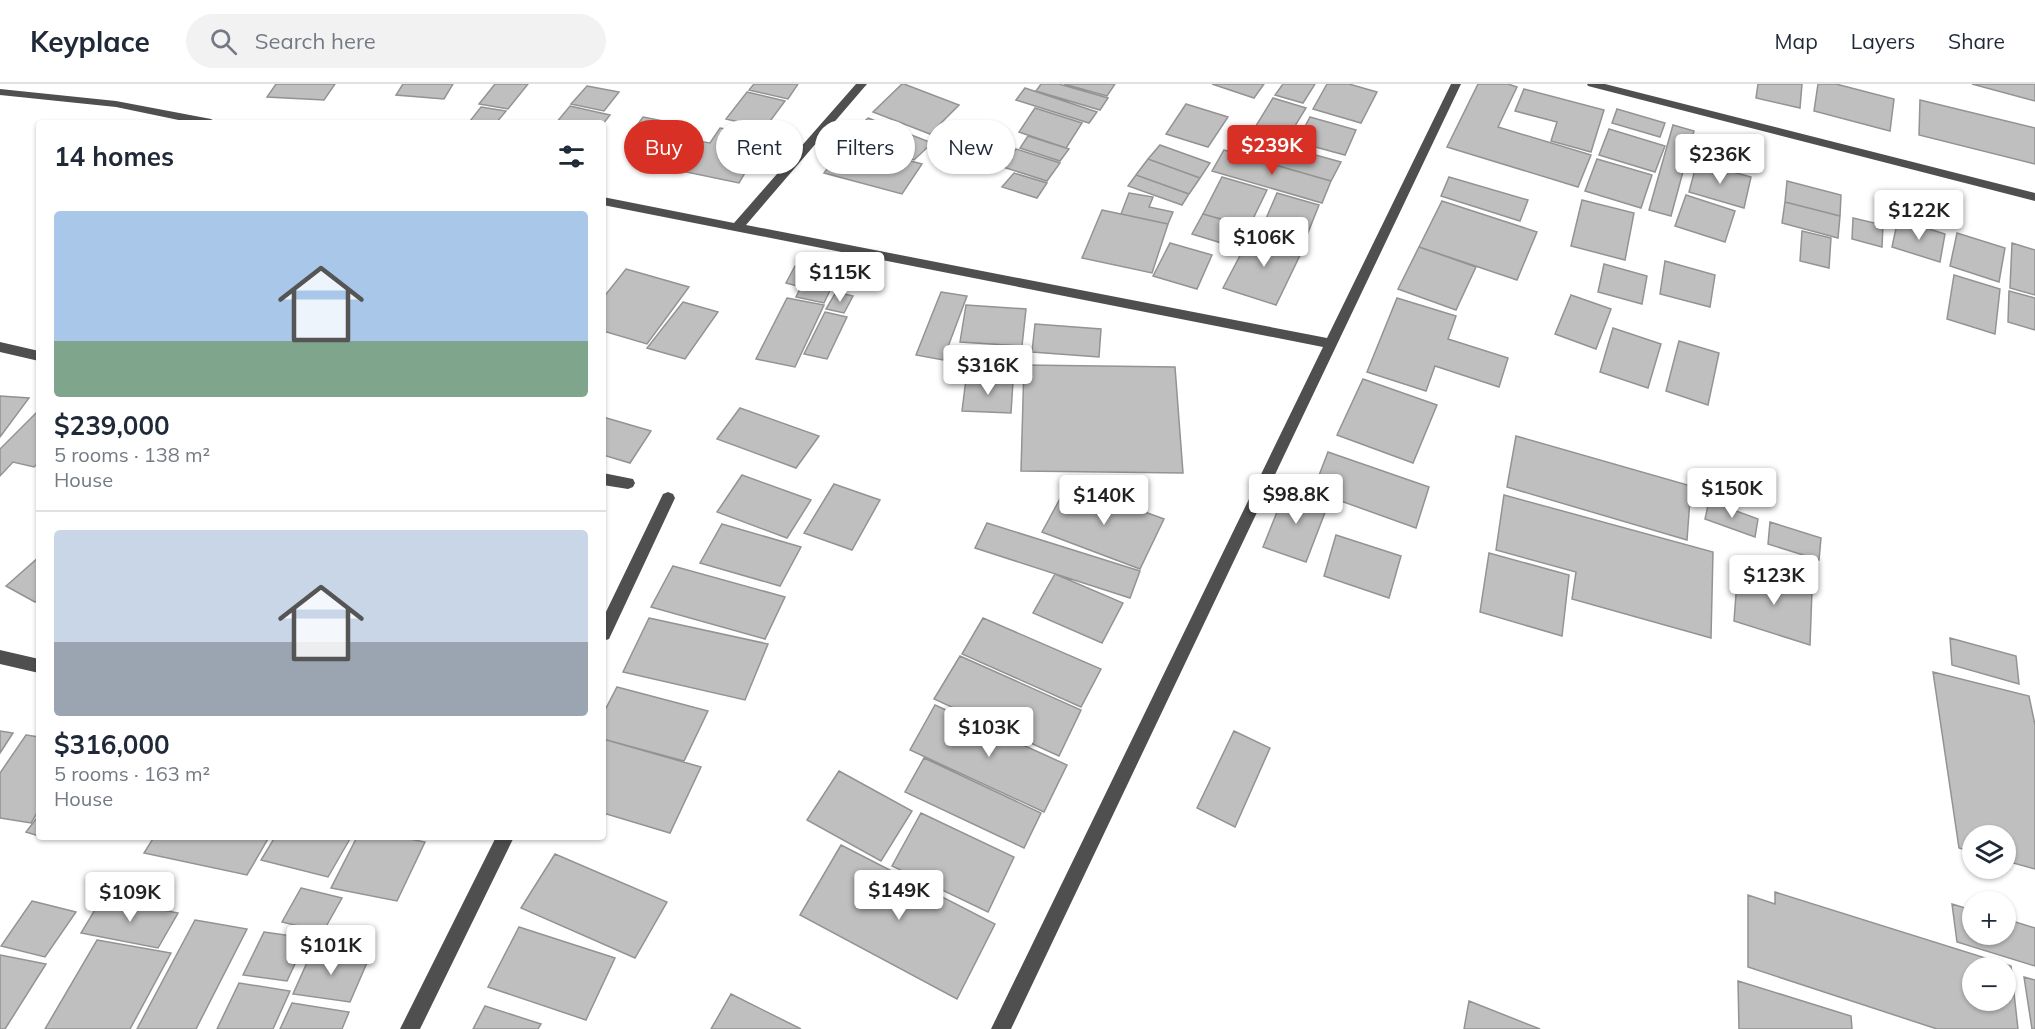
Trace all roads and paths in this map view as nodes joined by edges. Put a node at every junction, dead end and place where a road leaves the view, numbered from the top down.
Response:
1 (862, 84) edge
2 (1456, 84) edge
3 (1592, 84) edge
4 (0, 92) edge
5 (196, 120) edge
6 (2035, 197) edge
7 (606, 202) edge
8 (736, 228) junction
9 (1331, 344) junction
10 (0, 347) edge
11 (36, 355) edge
12 (606, 479) edge
13 (628, 483) dead end
14 (668, 498) dead end
15 (606, 628) edge
16 (0, 657) edge
17 (36, 665) edge
18 (504, 840) edge
19 (410, 1029) edge
20 (1001, 1029) edge

1 - 8 street
2 - 9 street
3 - 6 street
4 - 5 street
7 - 8 street
8 - 9 street
9 - 20 street
10 - 11 street
12 - 13 street
14 - 15 street
16 - 17 street
18 - 19 street

